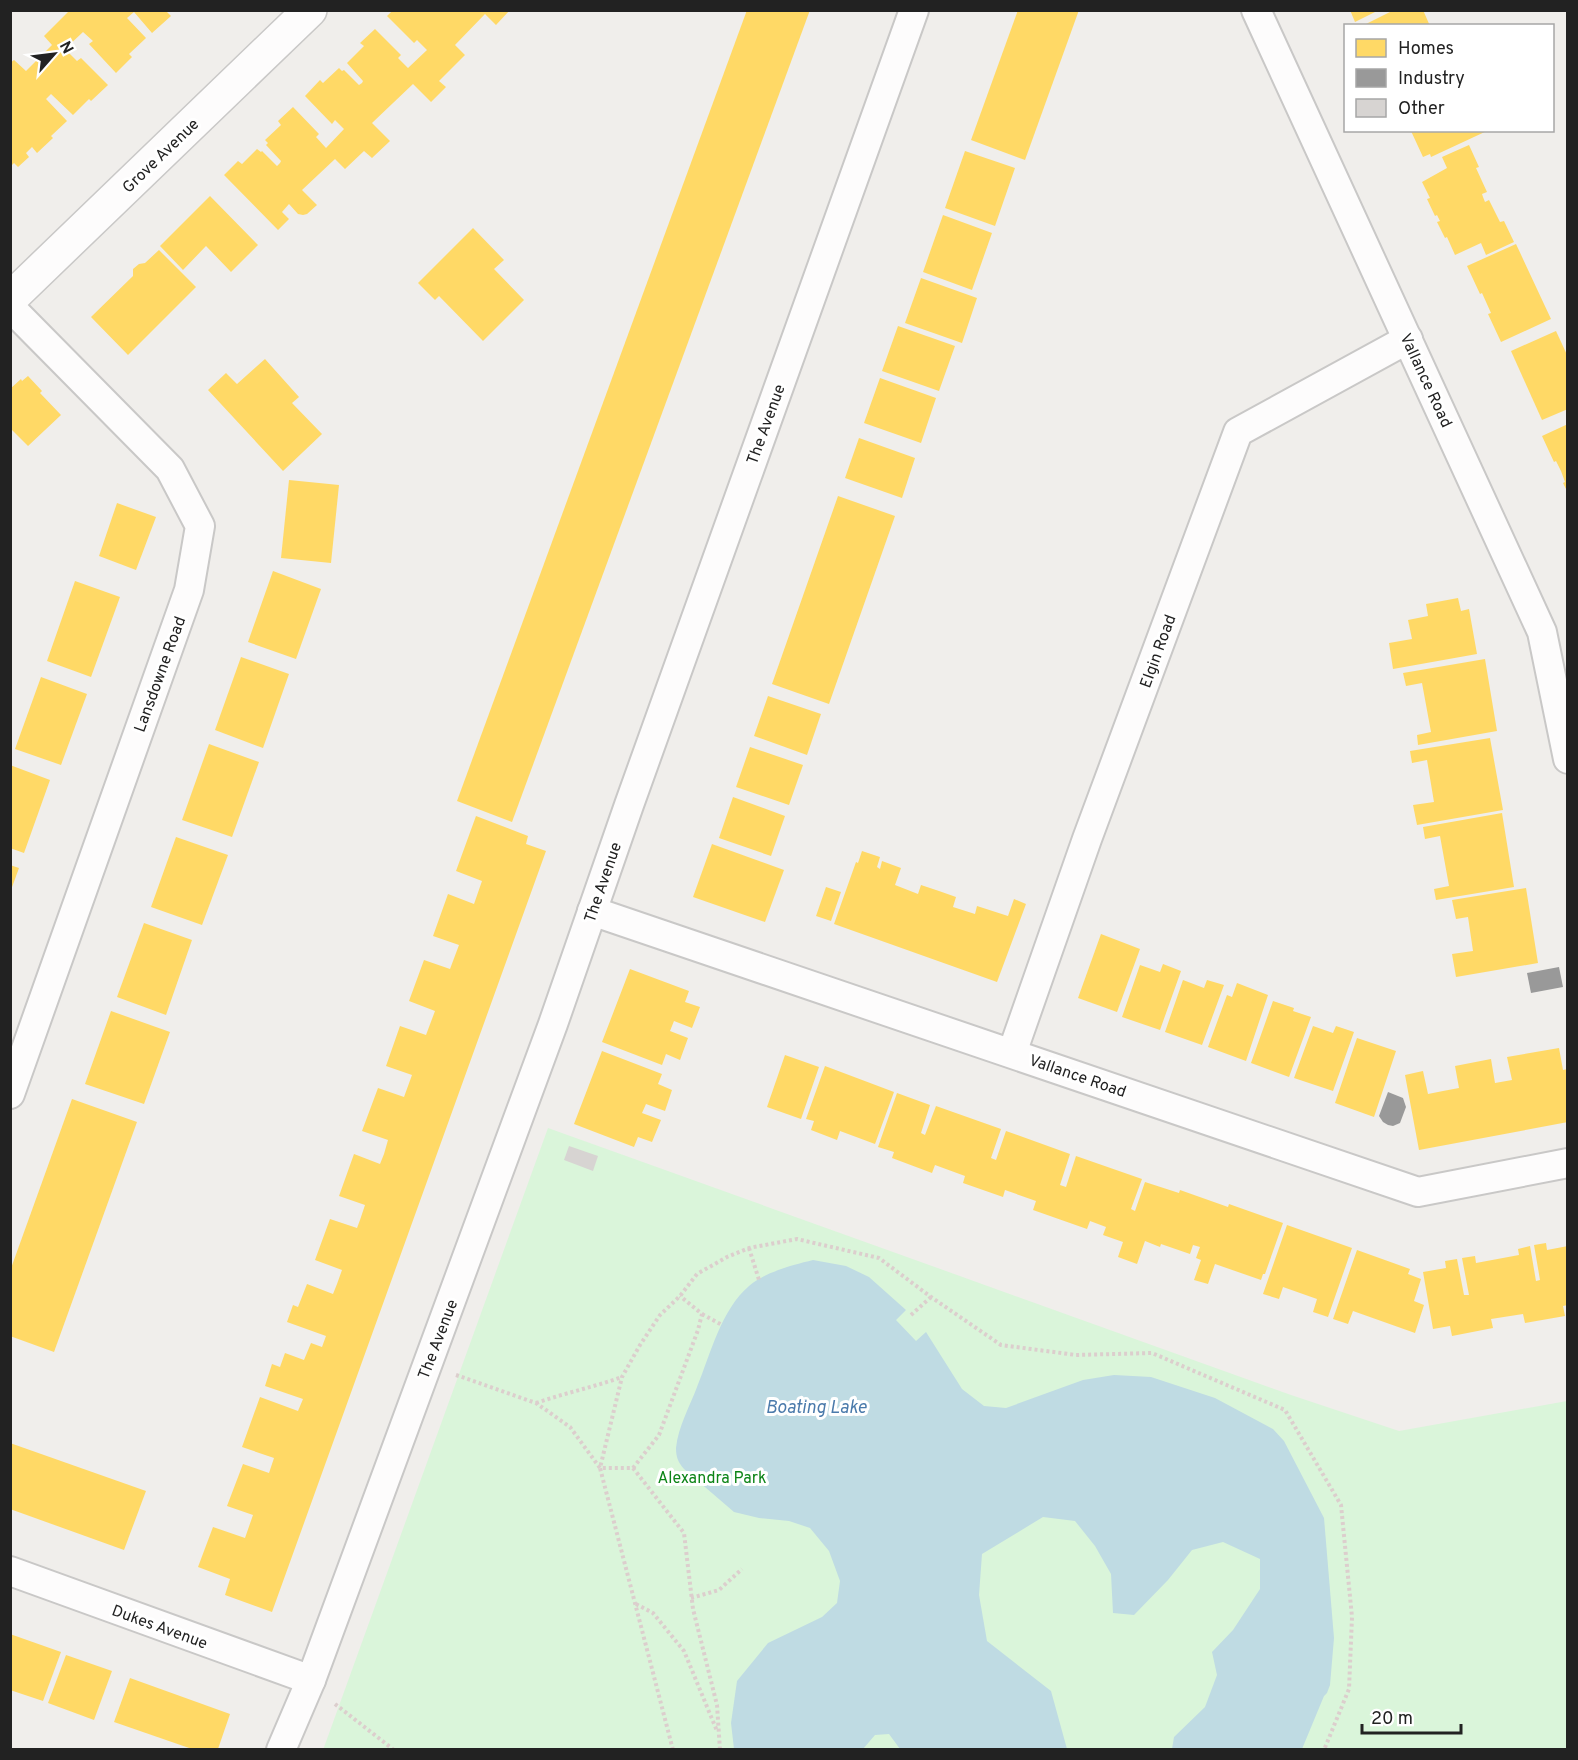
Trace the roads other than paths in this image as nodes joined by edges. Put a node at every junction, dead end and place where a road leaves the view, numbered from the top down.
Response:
1 (310, 10) edge
2 (914, 10) edge
3 (1256, 10) edge
4 (10, 299) edge
5 (10, 307) edge
6 (1408, 339) junction
7 (1568, 759) edge
8 (592, 911) junction
9 (1012, 1053) junction
10 (10, 1094) edge
11 (1568, 1162) edge
12 (10, 1571) edge
13 (311, 1680) junction
14 (281, 1749) edge

1 - 4 street, Grove Avenue
2 - 8 street, The Avenue
3 - 6 street, Vallance Road
5 - 10 street, Lansdowne Road
6 - 7 street, Vallance Road
6 - 9 street, Elgin Road
8 - 9 street, Vallance Road
8 - 13 street, The Avenue
9 - 11 street, Vallance Road
12 - 13 street, Dukes Avenue
13 - 14 street, The Avenue

